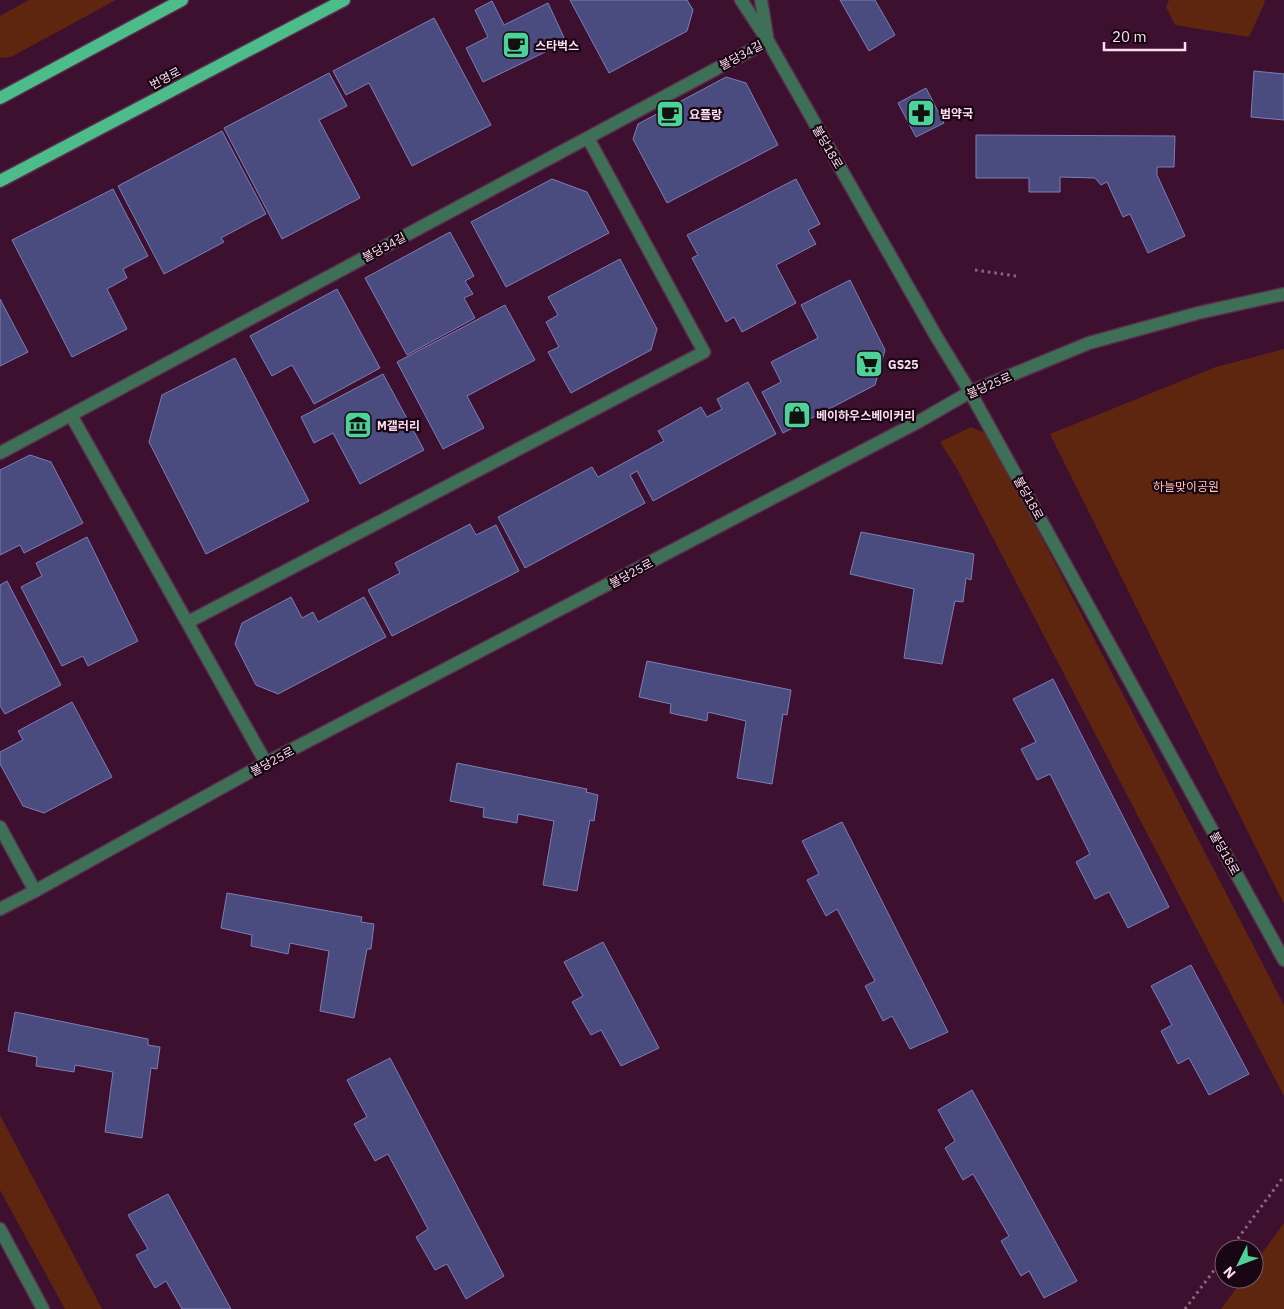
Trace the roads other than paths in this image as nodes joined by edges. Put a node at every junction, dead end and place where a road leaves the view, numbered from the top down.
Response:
1 (182, 0) edge
2 (344, 0) edge
3 (742, 0) edge
4 (761, 0) edge
5 (768, 40) junction
6 (0, 98) edge
7 (588, 138) junction
8 (0, 181) edge
9 (1284, 294) edge
10 (970, 392) junction
11 (71, 416) junction
12 (0, 452) edge
13 (188, 622) junction
14 (266, 763) junction
15 (0, 827) edge
16 (35, 891) junction
17 (0, 909) edge
18 (1284, 960) edge
19 (0, 1229) edge
20 (43, 1309) edge

1 - 6 main road
2 - 8 main road, 번영로
3 - 5 street, 불당18로
4 - 5 street
5 - 7 street, 불당34길
5 - 10 street, 불당18로
7 - 11 street, 불당34길
7 - 13 street
9 - 10 street, 불당25로
10 - 14 street, 불당25로
10 - 18 street, 불당18로
11 - 12 street, 불당34길
11 - 13 street
13 - 14 street
14 - 16 street, 불당25로
15 - 16 street
16 - 17 street, 불당25로
19 - 20 street

